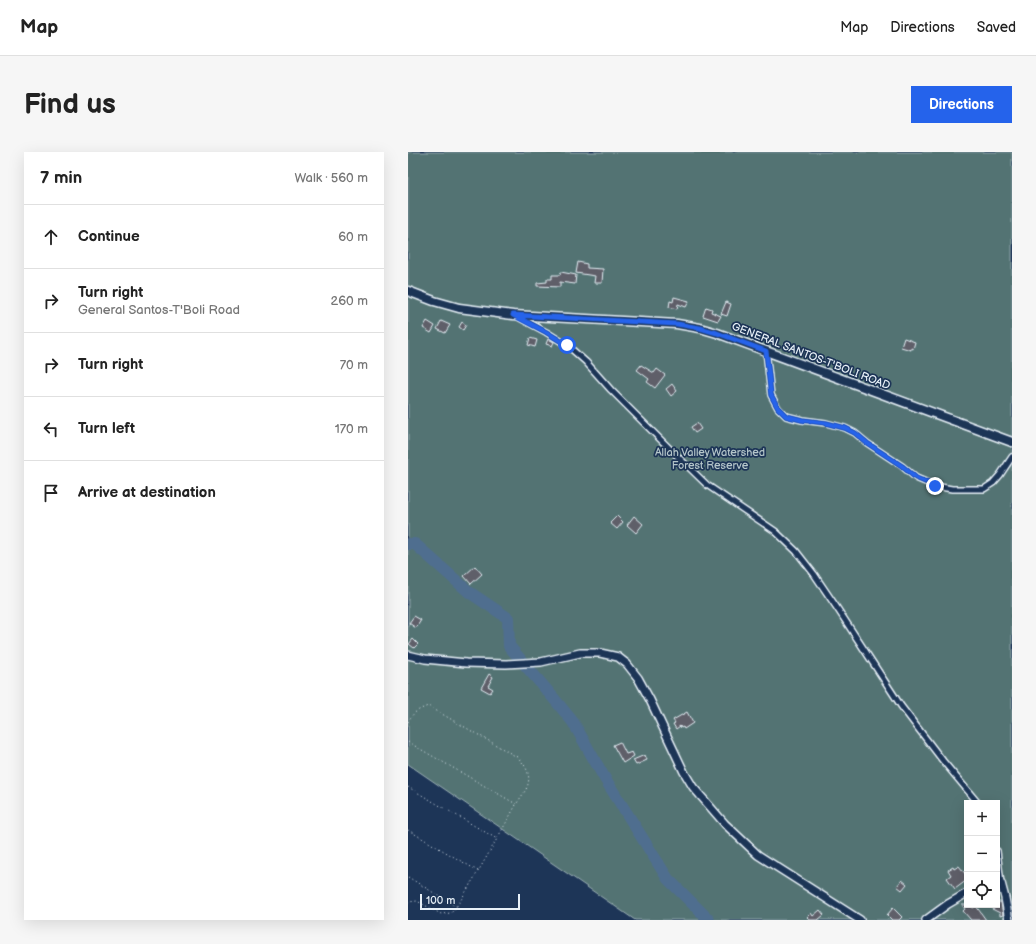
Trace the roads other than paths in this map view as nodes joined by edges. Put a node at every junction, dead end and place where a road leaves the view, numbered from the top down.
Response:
1 (408, 291) edge
2 (513, 315) junction
3 (766, 351) junction
4 (1012, 442) edge
5 (1012, 457) edge
6 (408, 655) edge
7 (976, 800) edge
8 (1000, 886) edge
9 (964, 895) edge
10 (860, 920) edge
11 (926, 920) edge
12 (1009, 920) edge

1 - 2 main road, GENERAL SANTOS-T'BOLI ROAD
2 - 3 main road, GENERAL SANTOS-T'BOLI ROAD
2 - 7 street
3 - 4 main road, GENERAL SANTOS-T'BOLI ROAD
3 - 5 street
6 - 10 street
8 - 12 street
9 - 11 street

